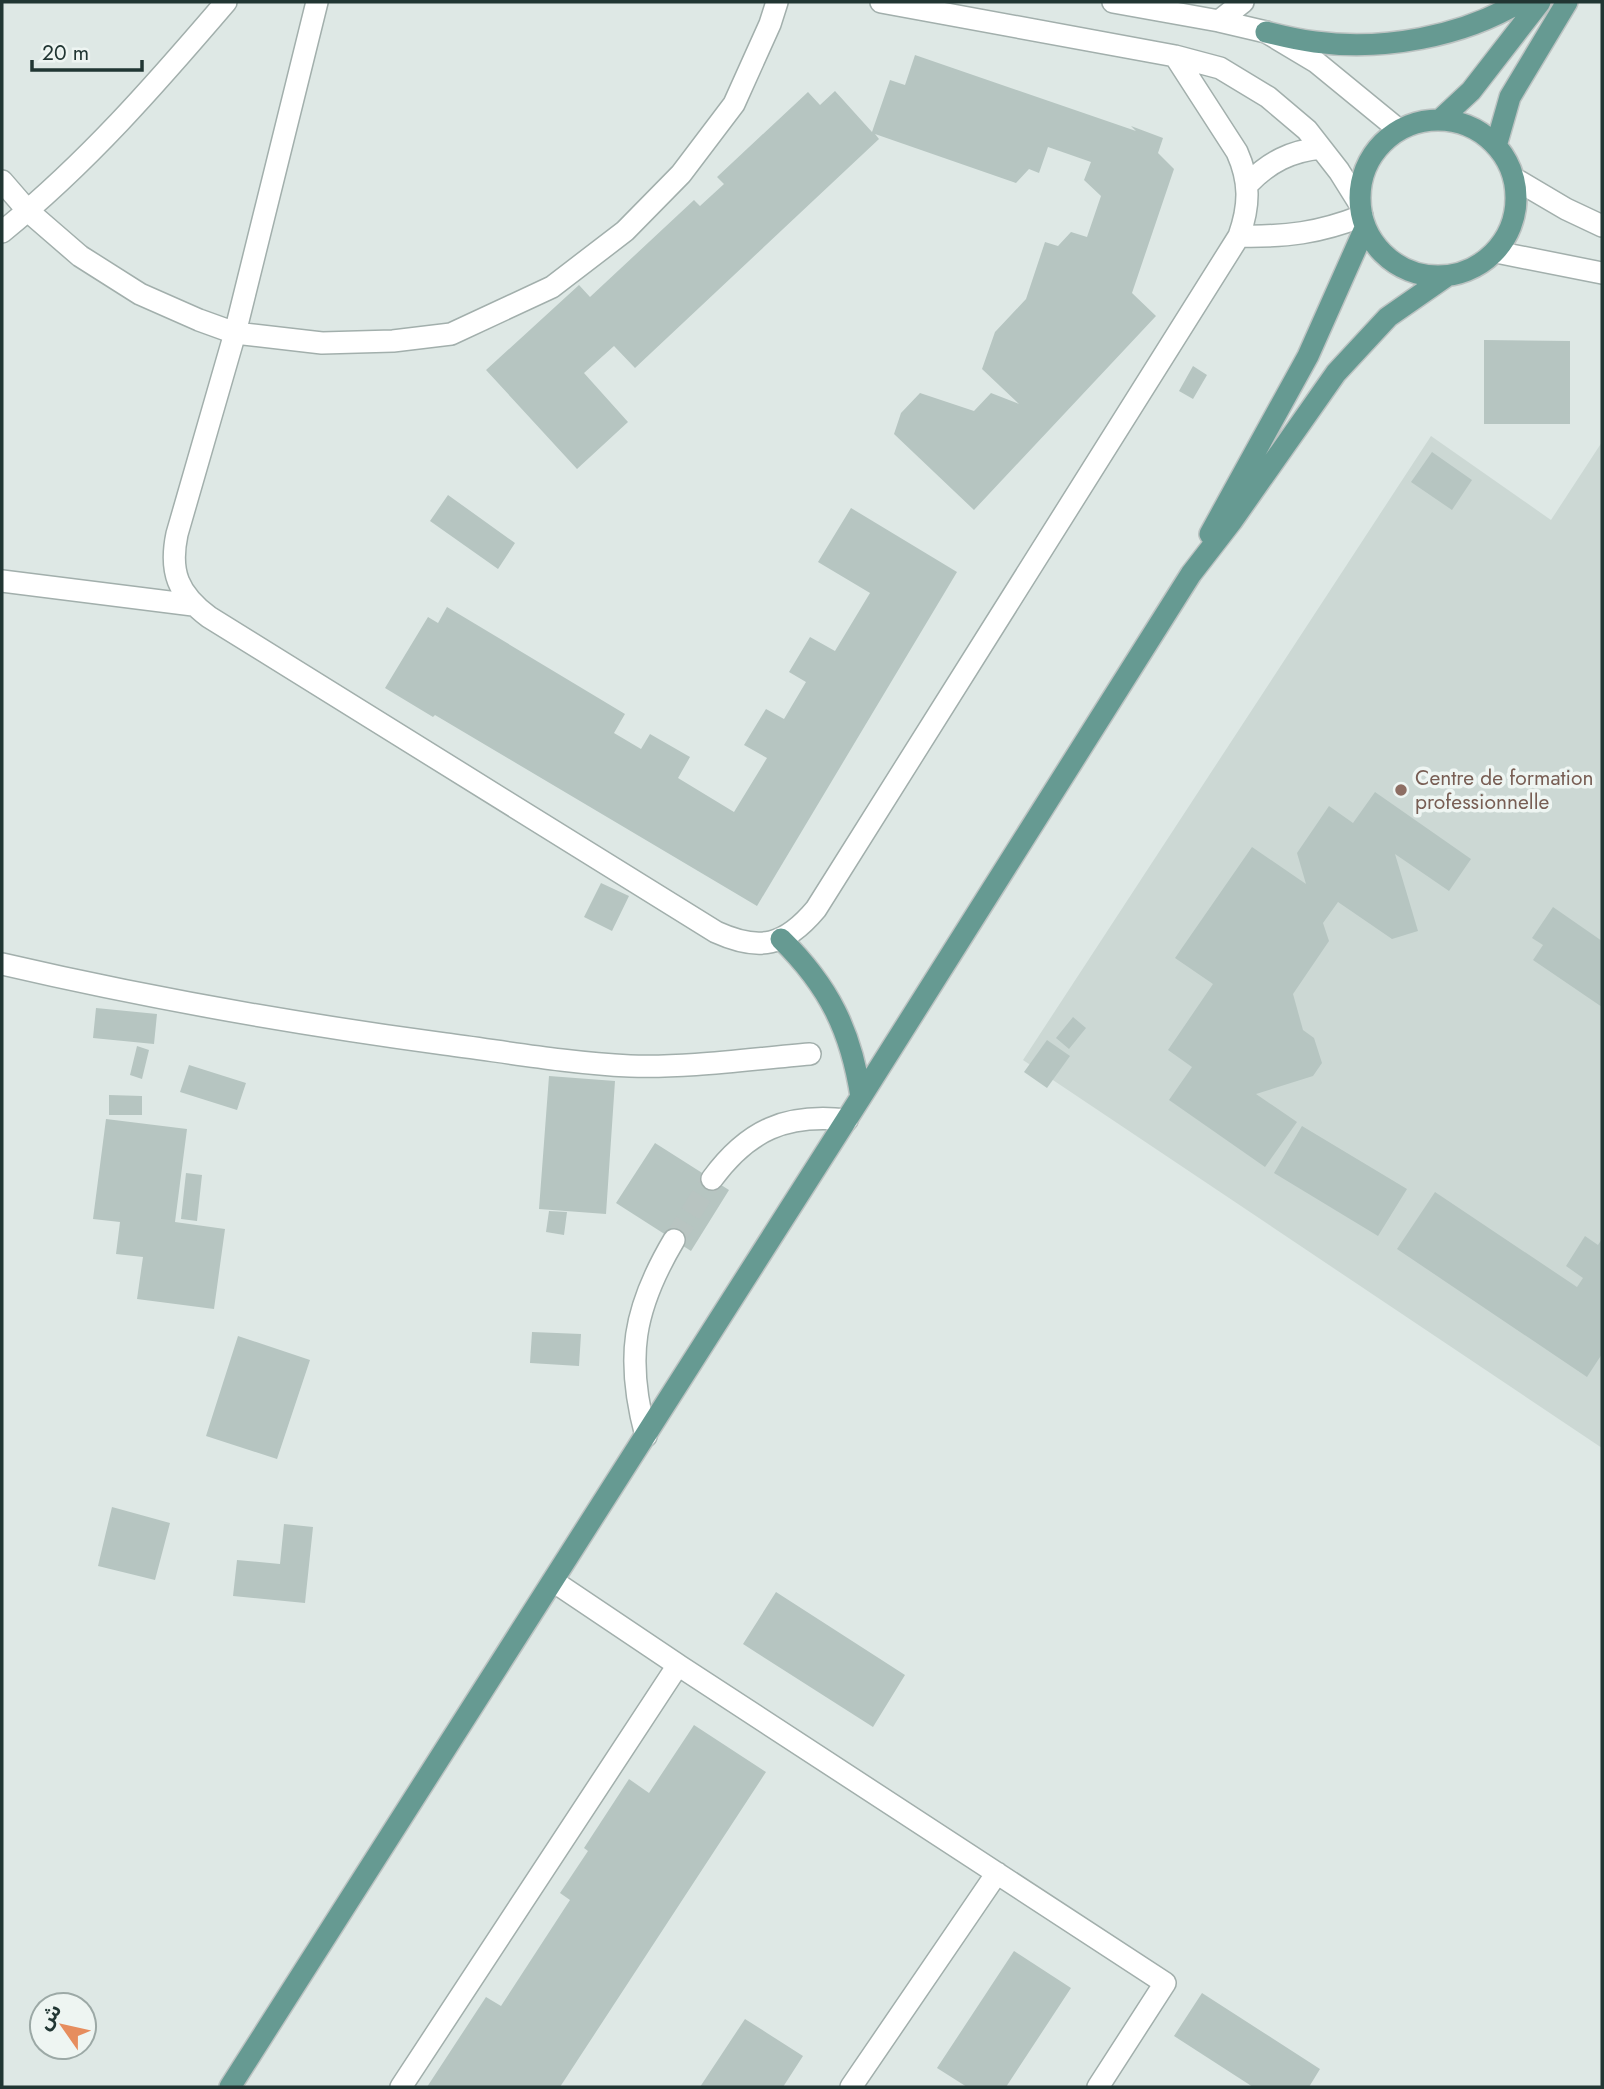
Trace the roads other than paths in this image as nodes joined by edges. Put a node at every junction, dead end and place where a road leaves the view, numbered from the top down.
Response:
1 (226, 2) edge
2 (317, 2) edge
3 (777, 2) edge
4 (881, 2) edge
5 (1113, 2) edge
6 (1242, 2) edge
7 (1520, 2) edge
8 (1540, 2) edge
9 (1567, 2) edge
10 (1219, 21) junction
11 (1266, 32) junction
12 (1175, 56) junction
13 (1441, 120) junction
14 (1399, 130) junction
15 (1496, 146) junction
16 (1321, 148) junction
17 (1515, 179) junction
18 (2, 181) edge
19 (1248, 184) junction
20 (28, 211) junction
21 (1362, 216) junction
22 (1602, 226) edge
23 (2, 232) edge
24 (1239, 236) junction
25 (1496, 251) junction
26 (1602, 273) edge
27 (1447, 276) junction
28 (235, 333) junction
29 (1191, 574) junction
30 (2, 581) edge
31 (193, 605) junction
32 (781, 939) junction
33 (2, 964) edge
34 (810, 1054) dead end
35 (861, 1097) junction
36 (846, 1120) junction
37 (712, 1179) tunnel mouth
38 (674, 1240) tunnel mouth
39 (646, 1436) junction
40 (553, 1581) junction
41 (678, 1665) junction
42 (997, 1873) junction
43 (230, 2087) edge
44 (401, 2087) edge
45 (851, 2087) edge
46 (1098, 2087) edge

1 - 20 street
2 - 28 street
3 - 28 street
4 - 12 street
5 - 10 street
6 - 10 street
7 - 11 main road
8 - 13 main road
9 - 15 main road
10 - 11 street
11 - 14 street
12 - 16 street
12 - 19 street
13 - 14 main road
13 - 15 main road
14 - 21 main road
15 - 17 main road
16 - 19 street
16 - 21 street
17 - 22 street
17 - 25 main road
18 - 20 street
19 - 24 street
20 - 23 street
20 - 28 street
21 - 24 street
21 - 27 main road
21 - 29 main road
24 - 32 street
25 - 26 street
25 - 27 main road
27 - 29 main road
28 - 31 street
29 - 35 main road
30 - 31 street
31 - 32 street
32 - 35 main road
33 - 34 street
35 - 36 main road
36 - 37 street
36 - 39 main road
38 - 39 street
39 - 40 main road
40 - 41 street
40 - 43 main road
41 - 42 street
41 - 44 street
42 - 45 street
42 - 46 street

